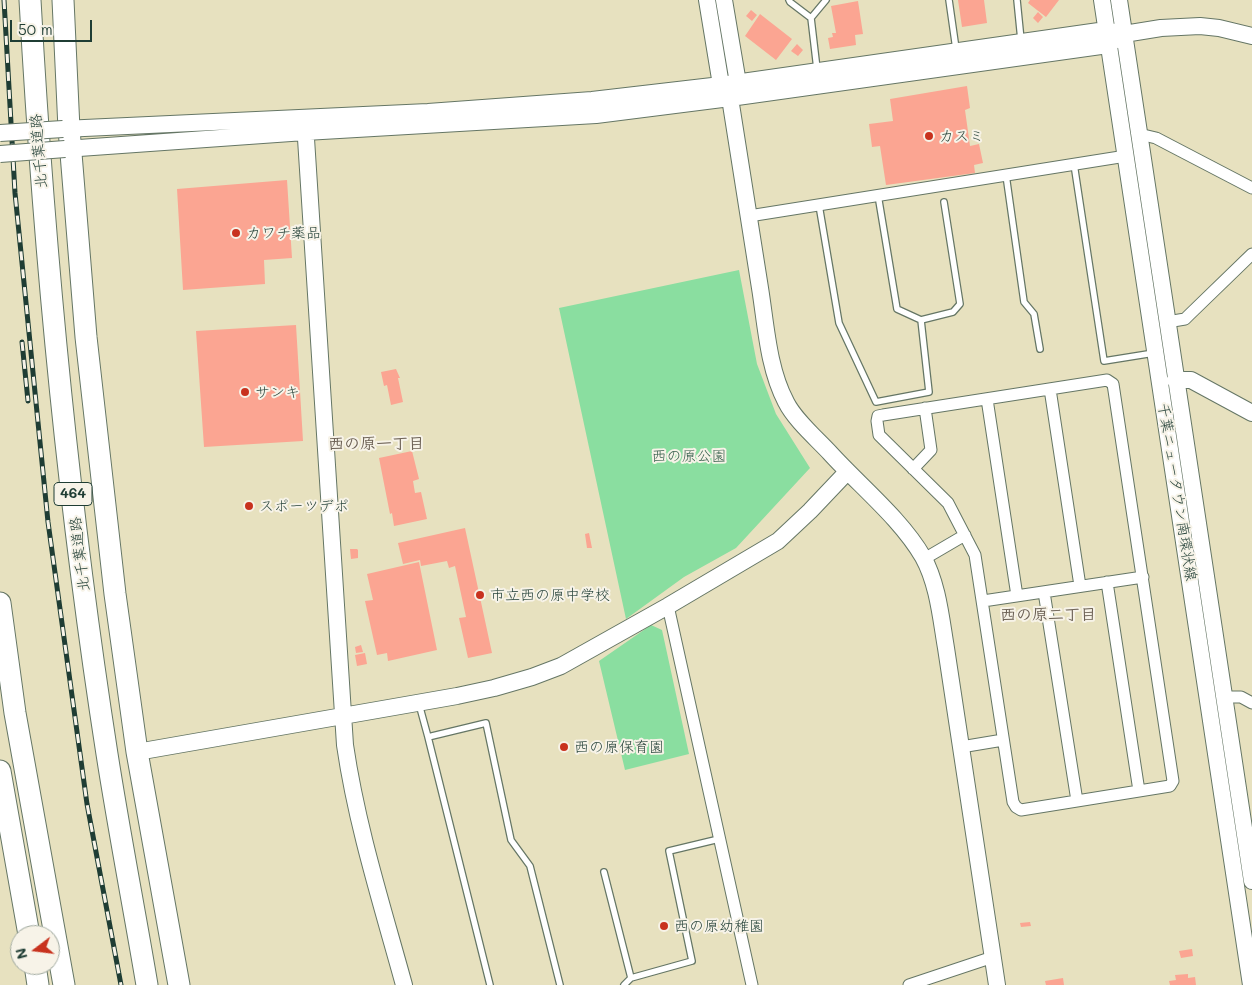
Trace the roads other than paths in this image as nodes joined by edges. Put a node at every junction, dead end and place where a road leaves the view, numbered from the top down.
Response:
1 (30, 0) edge
2 (63, 0) edge
3 (707, 0) edge
4 (724, 0) edge
5 (789, 0) edge
6 (826, 0) edge
7 (949, 0) edge
8 (1017, 0) edge
9 (1102, 0) edge
10 (1119, 0) edge
11 (811, 18) junction
12 (1124, 34) junction
13 (1252, 36) edge
14 (1107, 37) junction
15 (1022, 42) junction
16 (956, 51) junction
17 (817, 71) junction
18 (738, 83) junction
19 (726, 92) junction
20 (305, 125) junction
21 (0, 133) edge
22 (1139, 134) junction
23 (67, 139) junction
24 (0, 154) edge
25 (1126, 156) junction
26 (1074, 164) junction
27 (1006, 175) junction
28 (1252, 188) edge
29 (878, 195) junction
30 (944, 202) dead end
31 (820, 205) junction
32 (749, 216) junction
33 (1252, 254) edge
34 (921, 320) junction
35 (1167, 322) junction
36 (1040, 349) dead end
37 (1156, 352) junction
38 (1175, 380) junction
39 (1050, 389) junction
40 (987, 399) junction
41 (925, 408) junction
42 (1252, 413) edge
43 (913, 469) junction
44 (847, 472) junction
45 (965, 535) junction
46 (924, 559) junction
47 (1143, 577) junction
48 (1107, 582) junction
49 (1080, 586) junction
50 (1044, 592) junction
51 (1017, 596) junction
52 (983, 601) junction
53 (0, 603) edge
54 (668, 606) junction
55 (1224, 697) junction
56 (1252, 702) edge
57 (419, 703) junction
58 (342, 716) junction
59 (428, 736) junction
60 (1004, 740) junction
61 (961, 747) junction
62 (137, 752) junction
63 (0, 771) edge
64 (1139, 791) junction
65 (1077, 801) junction
66 (719, 838) junction
67 (604, 872) dead end
68 (1252, 880) edge
69 (27, 925) edge
70 (993, 956) junction
71 (631, 978) junction
72 (64, 985) edge
73 (147, 985) edge
74 (179, 985) edge
75 (404, 985) edge
76 (490, 985) edge
77 (560, 985) edge
78 (624, 985) edge
79 (752, 985) edge
80 (909, 985) edge
81 (997, 985) edge
82 (1251, 985) edge

1 - 73 highway, 北千葉道路 / 464
2 - 23 highway, 北千葉道路 / 464
3 - 19 street
4 - 18 street
5 - 11 lane
6 - 11 lane
7 - 16 lane
8 - 15 lane
9 - 14 street, 千葉ニュータウン南環状線
10 - 12 street, 千葉ニュータウン南環状線
11 - 17 lane
12 - 13 street
12 - 14 street
12 - 22 street, 千葉ニュータウン南環状線
14 - 15 street
14 - 19 street
14 - 25 street, 千葉ニュータウン南環状線
15 - 16 street
16 - 17 street
17 - 18 street
18 - 19 street
19 - 20 street
19 - 32 street
20 - 23 street
20 - 58 street
21 - 23 street, bridge
22 - 28 street
22 - 35 street, 千葉ニュータウン南環状線
23 - 24 street, bridge
23 - 62 highway, 北千葉道路 / 464
25 - 26 street
25 - 37 street, 千葉ニュータウン南環状線
26 - 27 street
26 - 37 lane
27 - 29 street
27 - 36 lane
29 - 31 street
29 - 34 lane
30 - 34 lane
31 - 32 street
31 - 34 lane
32 - 44 street
33 - 35 street
35 - 38 street, 千葉ニュータウン南環状線
37 - 82 street, 千葉ニュータウン南環状線
38 - 42 street
38 - 55 street, 千葉ニュータウン南環状線
39 - 40 street
39 - 47 street
39 - 49 street
40 - 41 street
40 - 51 street
41 - 43 street
41 - 43 street
43 - 45 street
44 - 46 street
44 - 54 street
45 - 46 street
45 - 52 street
46 - 61 street
47 - 48 street
47 - 64 street
48 - 49 street
48 - 64 street
49 - 50 street
50 - 51 street
50 - 65 street
51 - 52 street
52 - 60 street
53 - 72 highway
54 - 57 street
54 - 66 street
55 - 56 street
55 - 68 street, 千葉ニュータウン南環状線
57 - 58 street
57 - 59 lane
58 - 62 street
58 - 75 street
59 - 76 lane
59 - 77 lane
60 - 61 street
60 - 65 street
61 - 70 street
62 - 74 highway, 北千葉道路 / 464
63 - 69 highway
64 - 65 street
66 - 71 lane
66 - 79 street
67 - 71 lane
70 - 80 street
70 - 81 street
71 - 78 lane

